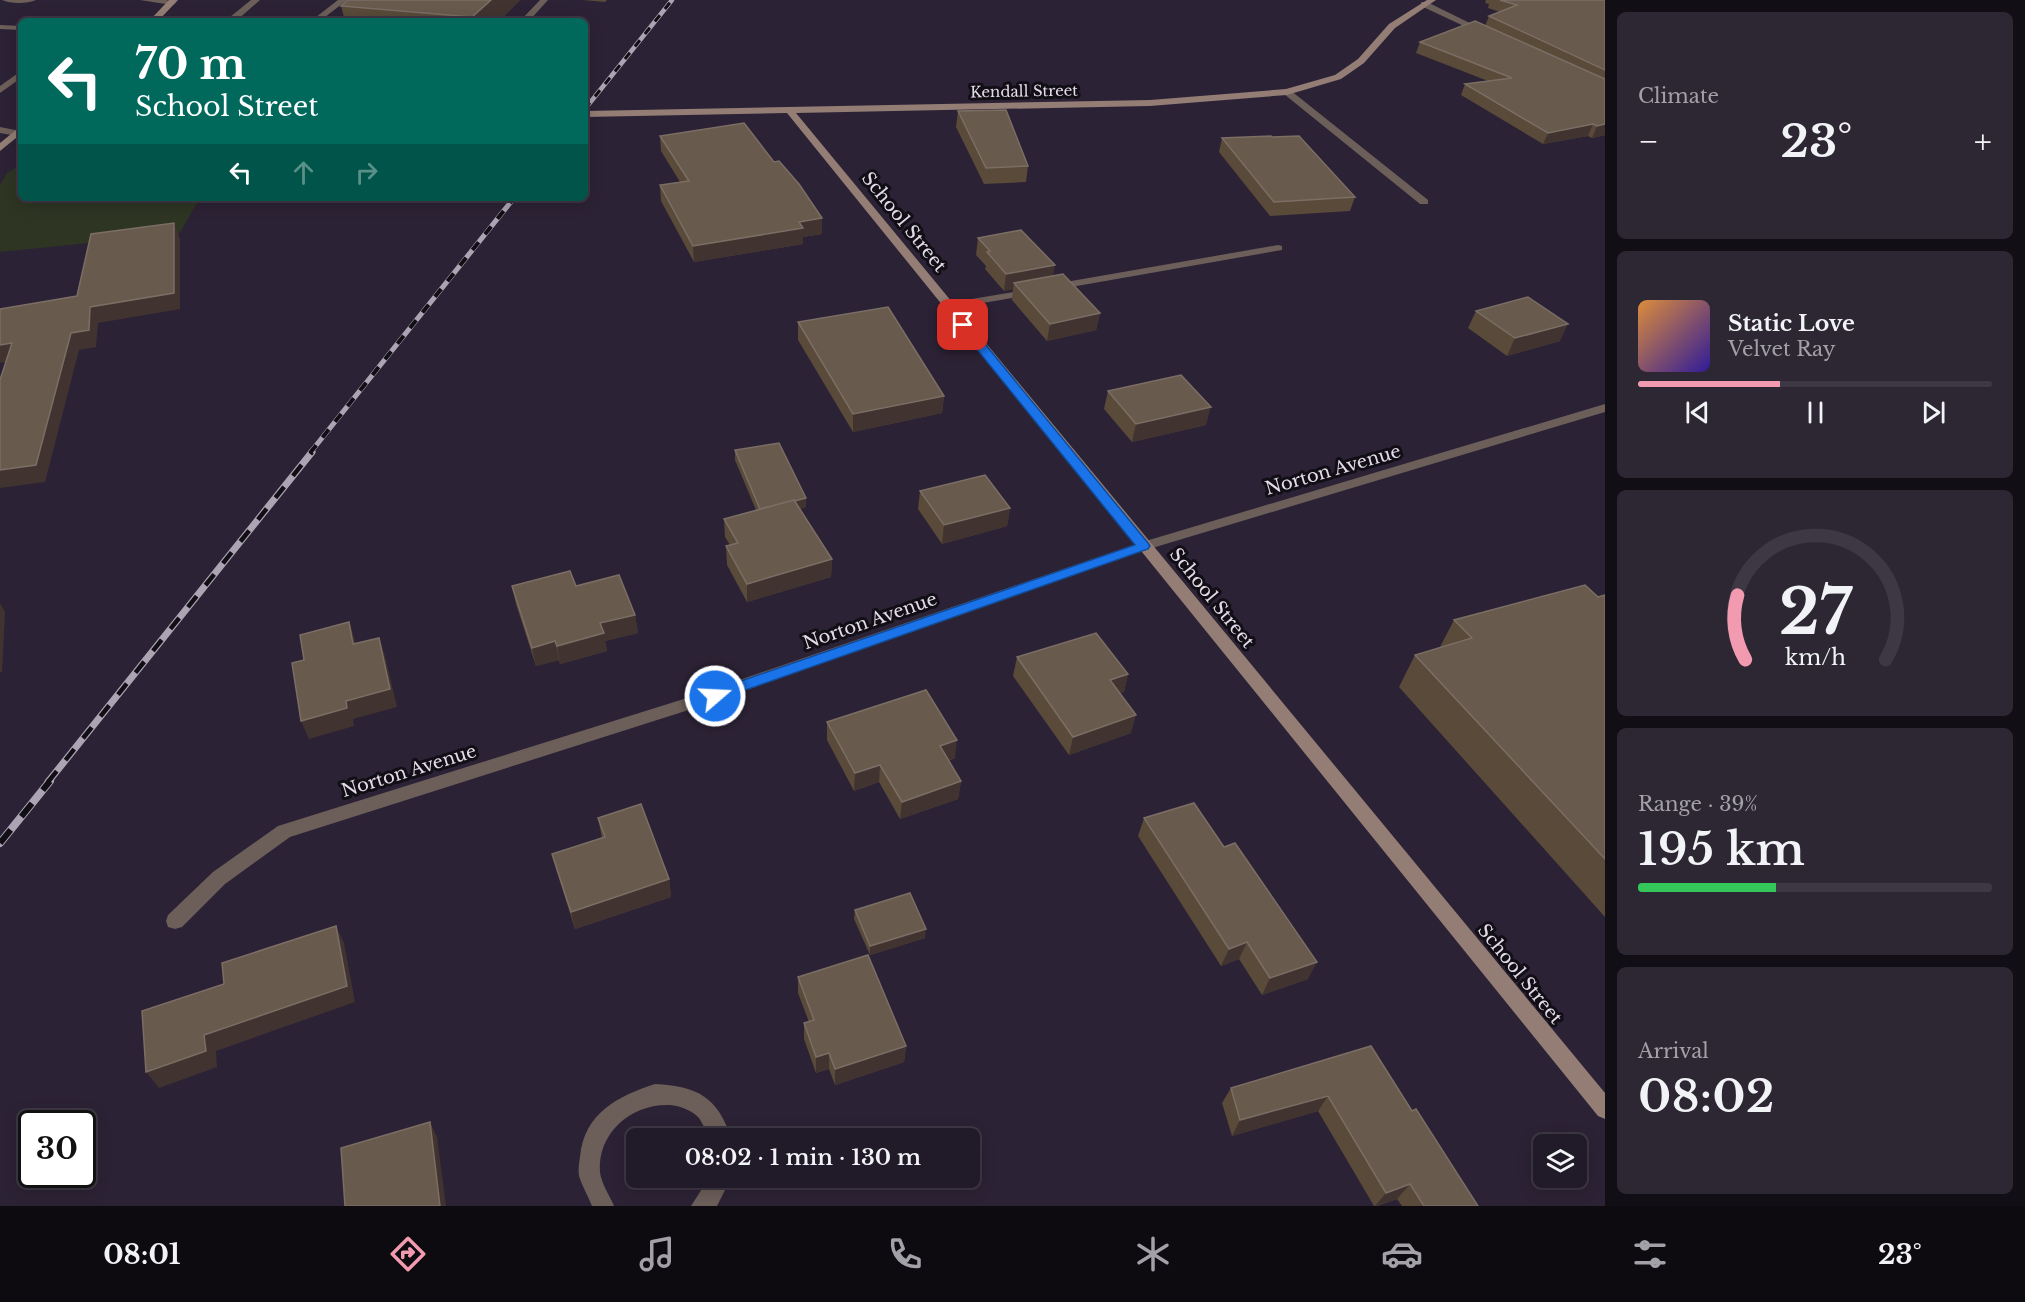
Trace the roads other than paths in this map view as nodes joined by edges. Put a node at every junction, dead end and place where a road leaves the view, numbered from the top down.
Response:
1 (6, 0) edge
2 (32, 0) edge
3 (144, 0) edge
4 (256, 0) edge
5 (343, 0) edge
6 (544, 0) edge
7 (173, 1) edge
8 (1428, 2) edge
9 (156, 18) edge
10 (234, 18) edge
11 (319, 18) edge
12 (527, 18) edge
13 (0, 27) edge
14 (18, 28) edge
15 (1488, 34) edge
16 (18, 76) edge
17 (0, 90) edge
18 (1287, 92) junction
19 (790, 111) junction
20 (588, 114) edge
21 (0, 130) edge
22 (18, 132) edge
23 (18, 134) edge
24 (0, 148) edge
25 (1424, 202) dead end
26 (1278, 248) dead end
27 (948, 306) junction
28 (1605, 408) edge
29 (1144, 546) junction
30 (175, 921) dead end
31 (1605, 1109) edge
32 (716, 1128) edge
33 (715, 1188) edge
34 (603, 1206) edge
35 (702, 1206) edge

1 - 2 street
3 - 7 street
4 - 10 street
5 - 11 street
6 - 12 street
7 - 9 street
8 - 15 street
8 - 18 street, Kendall Street
13 - 14 street
16 - 17 street
18 - 19 street, Kendall Street
18 - 25 street
19 - 20 street, Kendall Street
19 - 27 street, School Street
21 - 22 street
23 - 24 street
26 - 27 street
27 - 29 street, School Street
28 - 29 street, Norton Avenue
29 - 30 street, Norton Avenue
29 - 31 street, School Street
32 - 34 street
33 - 35 street

